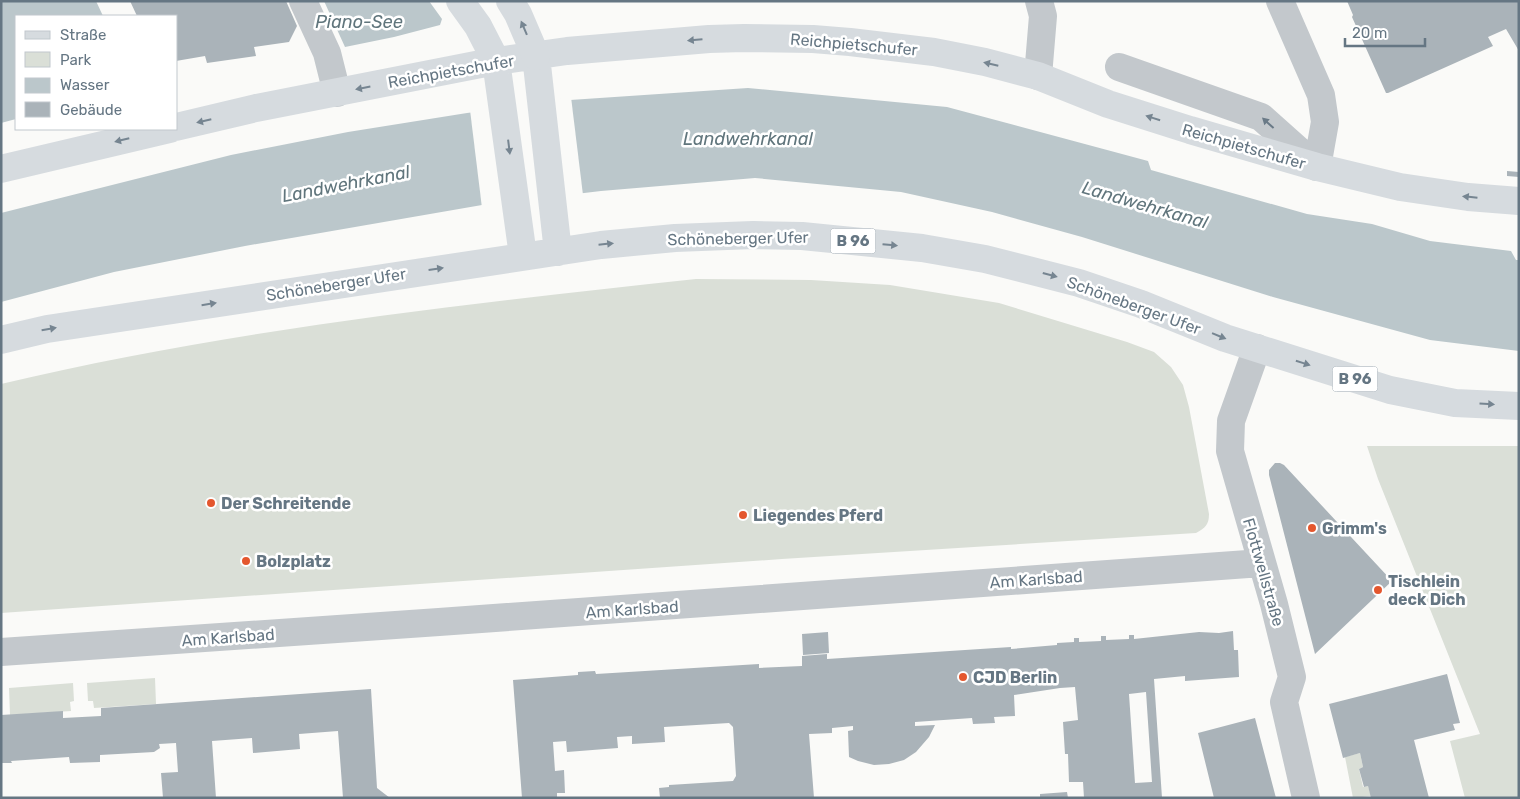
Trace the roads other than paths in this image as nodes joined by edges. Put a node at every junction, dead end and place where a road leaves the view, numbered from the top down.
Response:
1 (303, 1) edge
2 (460, 1) edge
3 (510, 1) edge
4 (1039, 1) edge
5 (1280, 1) edge
6 (536, 56) junction
7 (496, 61) junction
8 (1120, 68) dead end
9 (1038, 76) junction
10 (337, 93) junction
11 (178, 127) edge
12 (166, 130) edge
13 (1317, 167) junction
14 (1, 168) edge
15 (1519, 200) edge
16 (558, 252) junction
17 (523, 256) junction
18 (1, 340) edge
19 (1257, 348) junction
20 (1519, 406) edge
21 (1262, 563) junction
22 (1, 652) edge
23 (1306, 798) edge

1 - 10 street
2 - 7 main road
6 -> 3 main road
4 - 9 street
5 - 13 street
6 - 7 main road, Reichpietschufer
9 -> 6 main road, Reichpietschufer
6 - 16 main road
7 -> 10 main road, Reichpietschufer
7 -> 17 main road
13 -> 8 street
13 -> 9 main road, Reichpietschufer
10 -> 11 main road, Reichpietschufer
12 -> 14 main road
15 -> 13 main road, Reichpietschufer
16 - 17 main road, Schöneberger Ufer / B 96
16 -> 19 main road, Schöneberger Ufer / B 96
18 -> 17 main road, Schöneberger Ufer
19 -> 20 main road, Schöneberger Ufer / B 96
19 - 21 street, Flottwellstraße
21 - 22 street, Am Karlsbad
21 - 23 street, Flottwellstraße

